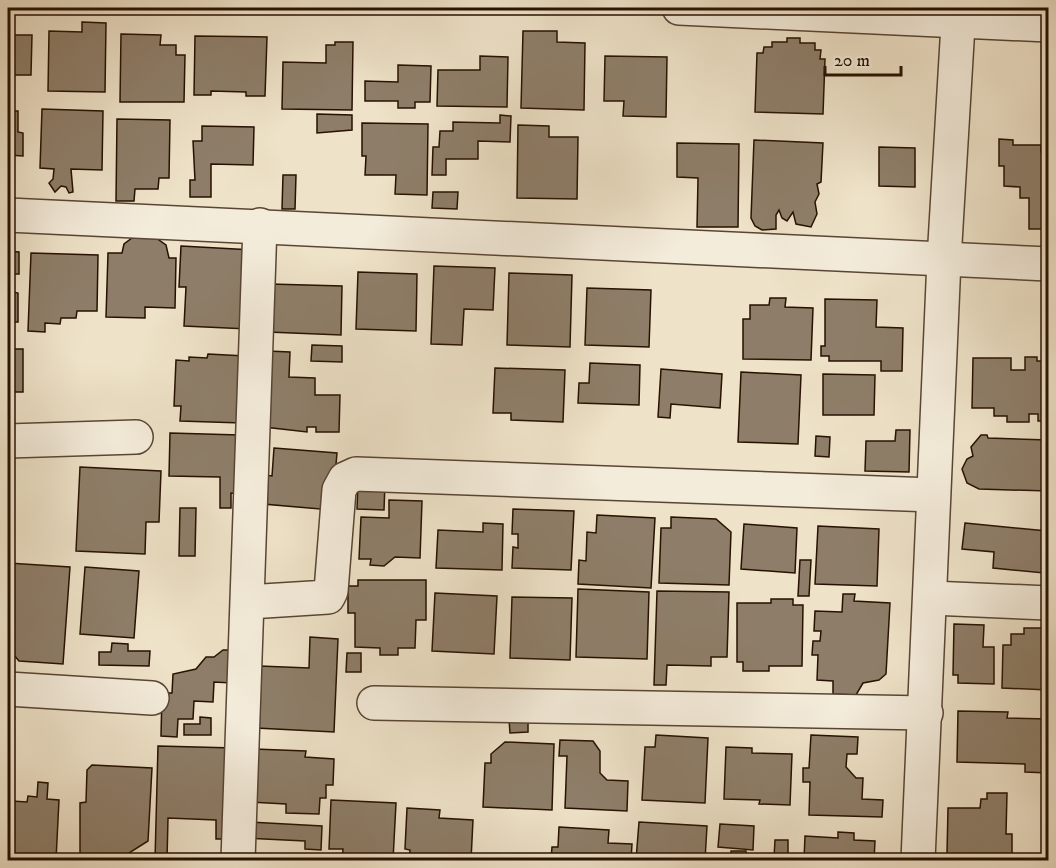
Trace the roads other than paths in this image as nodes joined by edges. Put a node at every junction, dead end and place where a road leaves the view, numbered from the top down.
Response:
1 (679, 8) edge
2 (959, 14) edge
3 (1048, 25) edge
4 (8, 215) edge
5 (260, 225) junction
6 (944, 260) junction
7 (1048, 264) edge
8 (136, 438) dead end
9 (8, 441) edge
10 (933, 495) junction
11 (931, 598) junction
12 (248, 602) junction
13 (1048, 603) edge
14 (8, 689) edge
15 (152, 698) dead end
16 (374, 703) dead end
17 (926, 713) junction
18 (238, 861) edge
19 (918, 861) edge

1 - 2 street
2 - 3 street
2 - 6 street
4 - 5 street
5 - 6 street
5 - 12 street
6 - 7 street
6 - 10 street
8 - 9 street
10 - 11 street
10 - 12 street
11 - 13 street
11 - 17 street
12 - 18 street
14 - 15 street
16 - 17 street
17 - 19 street

